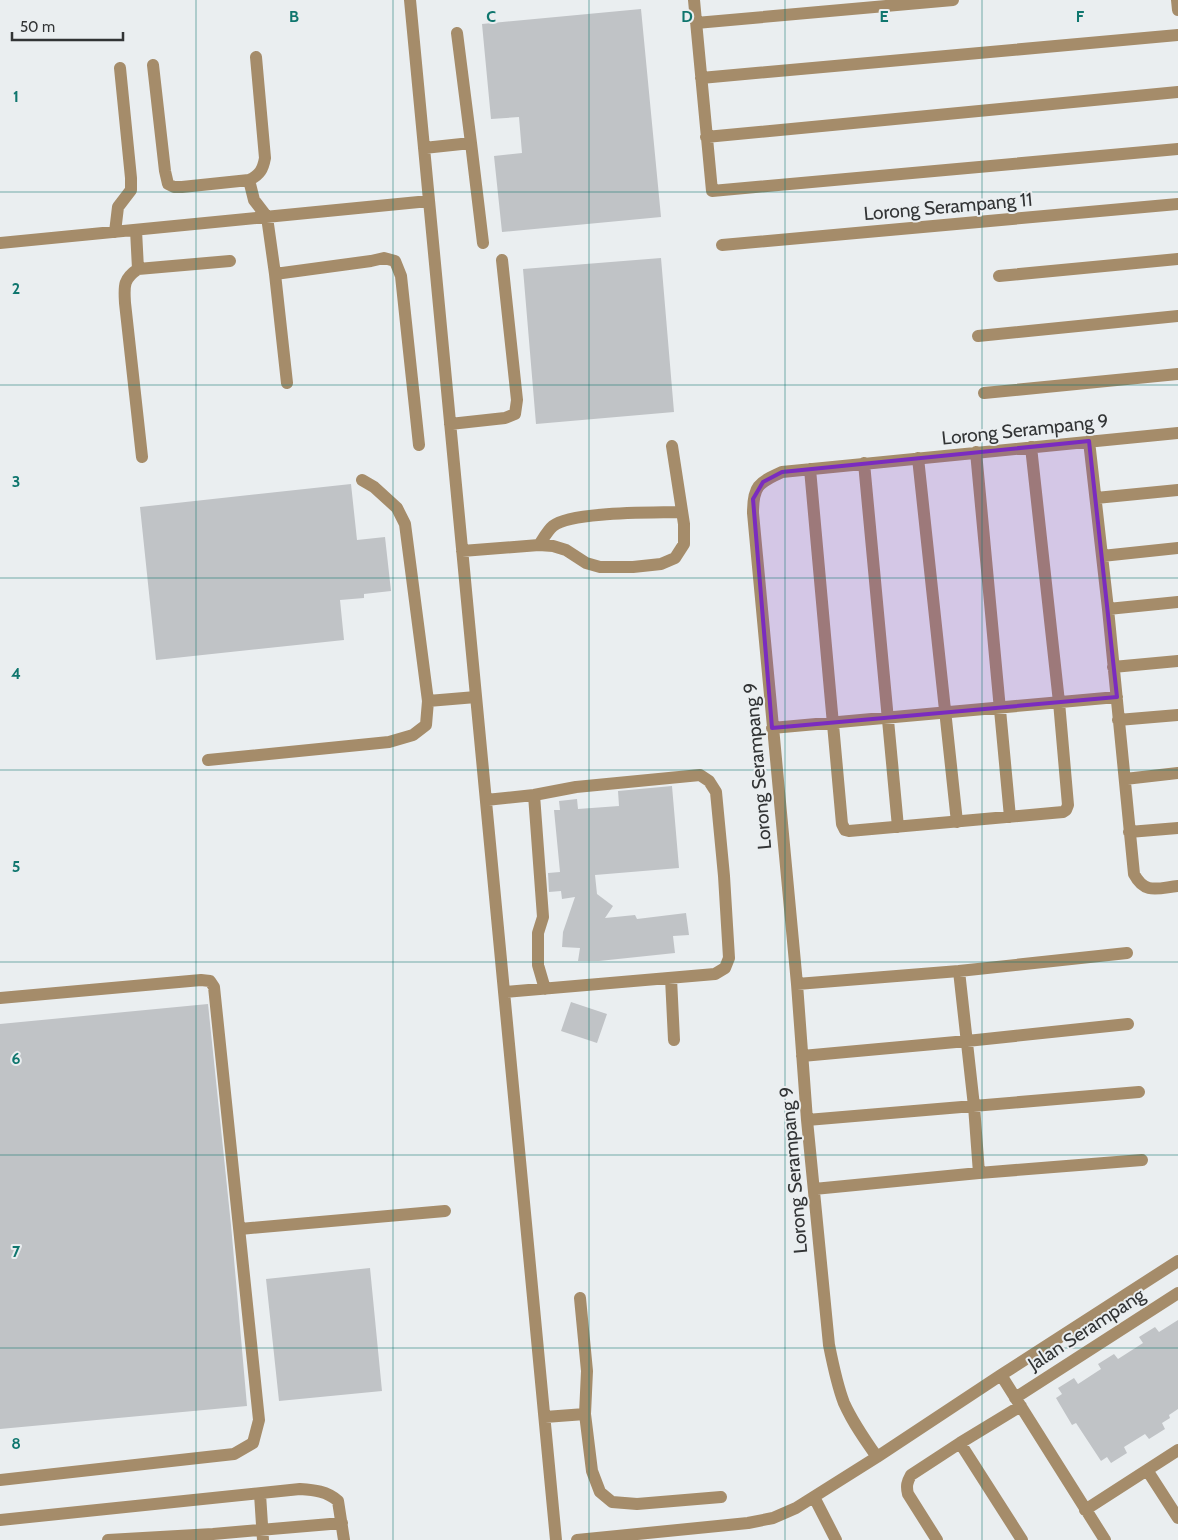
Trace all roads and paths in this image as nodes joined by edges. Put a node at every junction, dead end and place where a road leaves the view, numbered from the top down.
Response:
1 (410, 0) edge
2 (694, 0) edge
3 (953, 0) edge
4 (1177, 0) edge
5 (1178, 10) edge
6 (696, 24) junction
7 (457, 33) dead end
8 (1178, 34) edge
9 (256, 57) dead end
10 (153, 65) dead end
11 (120, 68) dead end
12 (701, 78) junction
13 (1178, 92) edge
14 (706, 137) junction
15 (471, 143) junction
16 (424, 148) junction
17 (1178, 149) edge
18 (249, 180) junction
19 (429, 201) junction
20 (1178, 204) edge
21 (266, 217) junction
22 (136, 230) junction
23 (115, 232) junction
24 (0, 243) edge
25 (483, 243) dead end
26 (722, 245) dead end
27 (1178, 258) edge
28 (502, 260) dead end
29 (230, 262) dead end
30 (138, 269) junction
31 (275, 274) junction
32 (999, 276) dead end
33 (1178, 316) edge
34 (978, 336) dead end
35 (1178, 374) edge
36 (287, 383) dead end
37 (984, 393) dead end
38 (450, 424) junction
39 (1178, 432) edge
40 (1089, 441) junction
41 (419, 445) dead end
42 (672, 446) dead end
43 (1031, 447) junction
44 (976, 452) junction
45 (142, 457) dead end
46 (918, 458) junction
47 (864, 464) junction
48 (810, 469) junction
49 (362, 480) dead end
50 (1178, 490) edge
51 (1096, 498) junction
52 (682, 512) junction
53 (539, 545) junction
54 (1178, 548) edge
55 (462, 551) junction
56 (1102, 556) junction
57 (1178, 602) edge
58 (1108, 608) junction
59 (1178, 661) edge
60 (1113, 667) junction
61 (476, 697) junction
62 (1116, 697) junction
63 (428, 701) junction
64 (1059, 702) junction
65 (1000, 707) junction
66 (946, 712) junction
67 (1178, 715) edge
68 (888, 717) junction
69 (1118, 720) junction
70 (833, 722) junction
71 (772, 728) junction
72 (208, 760) dead end
73 (1178, 773) edge
74 (1125, 778) junction
75 (534, 795) junction
76 (486, 800) junction
77 (1010, 817) junction
78 (957, 822) junction
79 (898, 827) junction
80 (1178, 828) edge
81 (1129, 832) junction
82 (1178, 886) edge
83 (1126, 953) dead end
84 (959, 971) junction
85 (670, 978) junction
86 (797, 984) junction
87 (545, 989) junction
88 (504, 992) junction
89 (0, 998) edge
90 (1128, 1024) dead end
91 (674, 1040) dead end
92 (966, 1041) junction
93 (802, 1056) junction
94 (1139, 1092) dead end
95 (974, 1106) junction
96 (807, 1120) junction
97 (1142, 1160) dead end
98 (979, 1173) junction
99 (814, 1188) junction
100 (445, 1211) dead end
101 (240, 1229) junction
102 (1178, 1261) edge
103 (1178, 1292) edge
104 (580, 1298) dead end
105 (1001, 1375) junction
106 (1018, 1402) junction
107 (585, 1414) junction
108 (545, 1418) junction
109 (960, 1442) junction
110 (1178, 1450) edge
111 (877, 1458) junction
112 (1147, 1470) junction
113 (0, 1480) edge
114 (260, 1494) junction
115 (814, 1497) junction
116 (721, 1498) dead end
117 (1085, 1510) junction
118 (1178, 1518) edge
119 (0, 1520) edge
120 (342, 1523) junction
121 (698, 1534) edge
122 (263, 1535) edge
123 (108, 1540) edge
124 (344, 1540) edge
125 (556, 1540) edge
126 (577, 1540) edge
127 (836, 1540) edge
128 (937, 1540) edge
129 (1022, 1540) edge
130 (1105, 1540) edge

1 - 16 street
2 - 6 street
3 - 6 street
4 - 5 street
6 - 12 street
7 - 15 street
8 - 12 street
9 - 18 street
10 - 18 street
11 - 23 street
12 - 14 street
13 - 14 street
14 - 17 street
15 - 16 street
15 - 25 street
16 - 19 street
18 - 21 street
19 - 21 street
19 - 38 street
20 - 26 street, Lorong Serampang 11
21 - 22 street
21 - 31 street
22 - 23 street
22 - 30 street
23 - 24 street
27 - 32 street
28 - 38 street
29 - 30 street
30 - 45 street
31 - 36 street
31 - 41 street
33 - 34 street
35 - 37 street
38 - 55 street
39 - 40 street, Lorong Serampang 9
40 - 43 street, Lorong Serampang 9
40 - 51 street
42 - 52 street
43 - 44 street, Lorong Serampang 9
43 - 64 street
44 - 46 street, Lorong Serampang 9
44 - 65 street
46 - 47 street, Lorong Serampang 9
46 - 66 street
47 - 48 street, Lorong Serampang 9
47 - 68 street
48 - 70 street
48 - 71 street, Lorong Serampang 9
49 - 63 street
50 - 51 street
51 - 56 street
52 - 53 street
52 - 53 street
53 - 55 street
54 - 56 street
55 - 61 street
56 - 58 street
57 - 58 street
58 - 60 street
59 - 60 street
60 - 62 street
61 - 63 street
61 - 76 street
62 - 64 street
62 - 69 street
63 - 72 street
64 - 65 street
64 - 77 street
65 - 66 street
65 - 77 street
66 - 68 street
66 - 78 street
67 - 69 street
68 - 70 street
68 - 79 street
69 - 74 street
70 - 71 street
70 - 79 street
71 - 86 street, Lorong Serampang 9
73 - 74 street
74 - 81 street
75 - 76 street
75 - 85 street
75 - 87 street
76 - 88 street
77 - 78 street
78 - 79 street
80 - 81 street
81 - 82 street
83 - 84 street
84 - 86 street
84 - 92 street
85 - 87 street
85 - 91 street
86 - 93 street, Lorong Serampang 9
87 - 88 street
88 - 108 street
89 - 101 street
90 - 92 street
92 - 93 street
92 - 95 street
93 - 96 street, Lorong Serampang 9
94 - 95 street
95 - 96 street
95 - 98 street
96 - 99 street, Lorong Serampang 9
97 - 98 street
98 - 99 street
99 - 111 street, Lorong Serampang 9
100 - 101 street
101 - 113 street
102 - 105 street
103 - 106 street, Jalan Serampang
104 - 107 street
105 - 106 street
105 - 111 street
106 - 109 street, Jalan Serampang
106 - 117 street
107 - 108 street
107 - 116 street
108 - 125 street
109 - 128 street, Jalan Serampang
109 - 129 street
110 - 112 street
111 - 115 street
112 - 117 street
112 - 118 street
114 - 119 street
114 - 120 street
114 - 122 street
115 - 121 street
115 - 127 street
117 - 130 street
120 - 122 street
120 - 124 street
121 - 126 street
122 - 123 street

